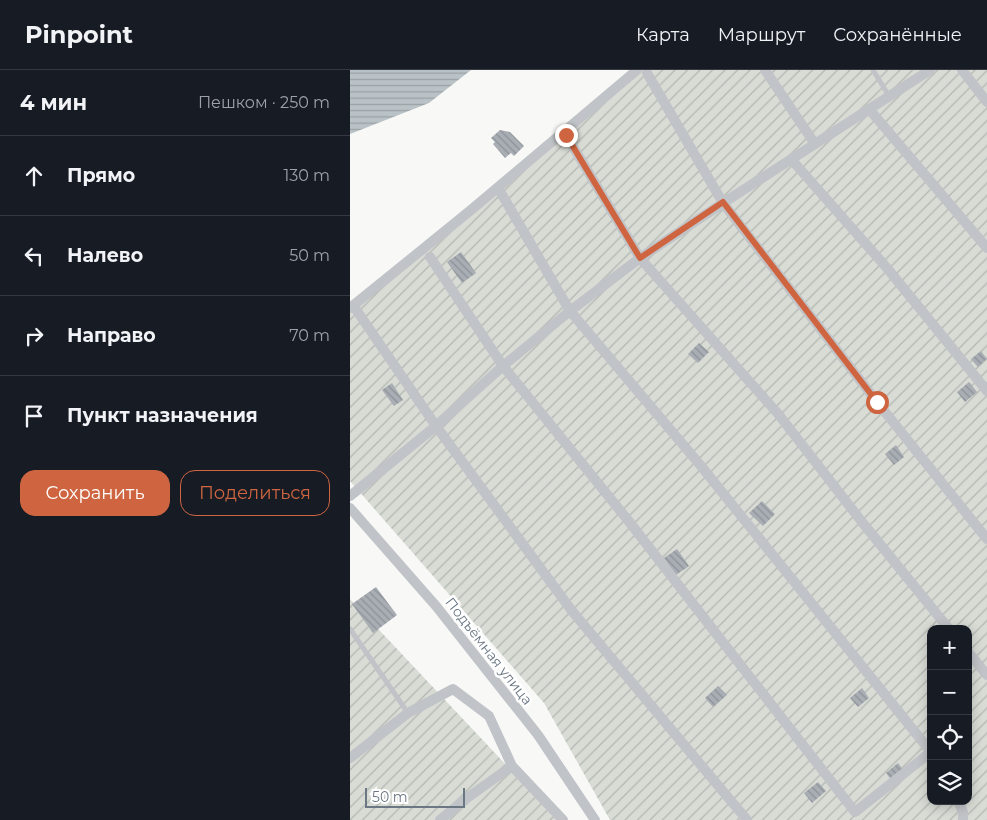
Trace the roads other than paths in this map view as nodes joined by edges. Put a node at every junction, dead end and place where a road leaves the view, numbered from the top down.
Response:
1 (765, 70) edge
2 (873, 70) edge
3 (930, 70) edge
4 (962, 70) edge
5 (642, 71) edge
6 (890, 96) junction
7 (987, 102) edge
8 (869, 109) junction
9 (566, 135) dead end
10 (815, 144) junction
11 (791, 159) junction
12 (501, 193) dead end
13 (723, 202) junction
14 (987, 248) edge
15 (430, 257) dead end
16 (640, 258) junction
17 (353, 310) edge
18 (570, 311) junction
19 (504, 366) junction
20 (987, 391) edge
21 (436, 426) junction
22 (350, 496) edge
23 (350, 508) edge
24 (987, 539) edge
25 (946, 625) edge
26 (350, 629) edge
27 (972, 657) edge
28 (987, 675) edge
29 (408, 713) junction
30 (927, 747) edge
31 (927, 755) edge
32 (350, 758) edge
33 (512, 766) junction
34 (959, 805) edge
35 (440, 820) edge
36 (563, 820) edge
37 (595, 820) edge
38 (747, 820) edge
39 (964, 820) edge

1 - 10 street
2 - 6 lane
3 - 6 street
4 - 7 street
5 - 13 street
5 - 17 street
6 - 8 street
8 - 10 street
8 - 14 street
9 - 16 street
10 - 11 street
11 - 13 street
11 - 20 street
12 - 18 street
13 - 16 street
13 - 24 street
15 - 19 street
16 - 18 street
16 - 25 street
17 - 21 street
18 - 19 street
18 - 30 street
19 - 21 street
19 - 31 street
21 - 22 street
21 - 38 street
23 - 37 street, Подъёмная улица
26 - 29 lane
27 - 28 street
29 - 32 street
29 - 33 street
33 - 35 street
33 - 36 street
34 - 39 street

